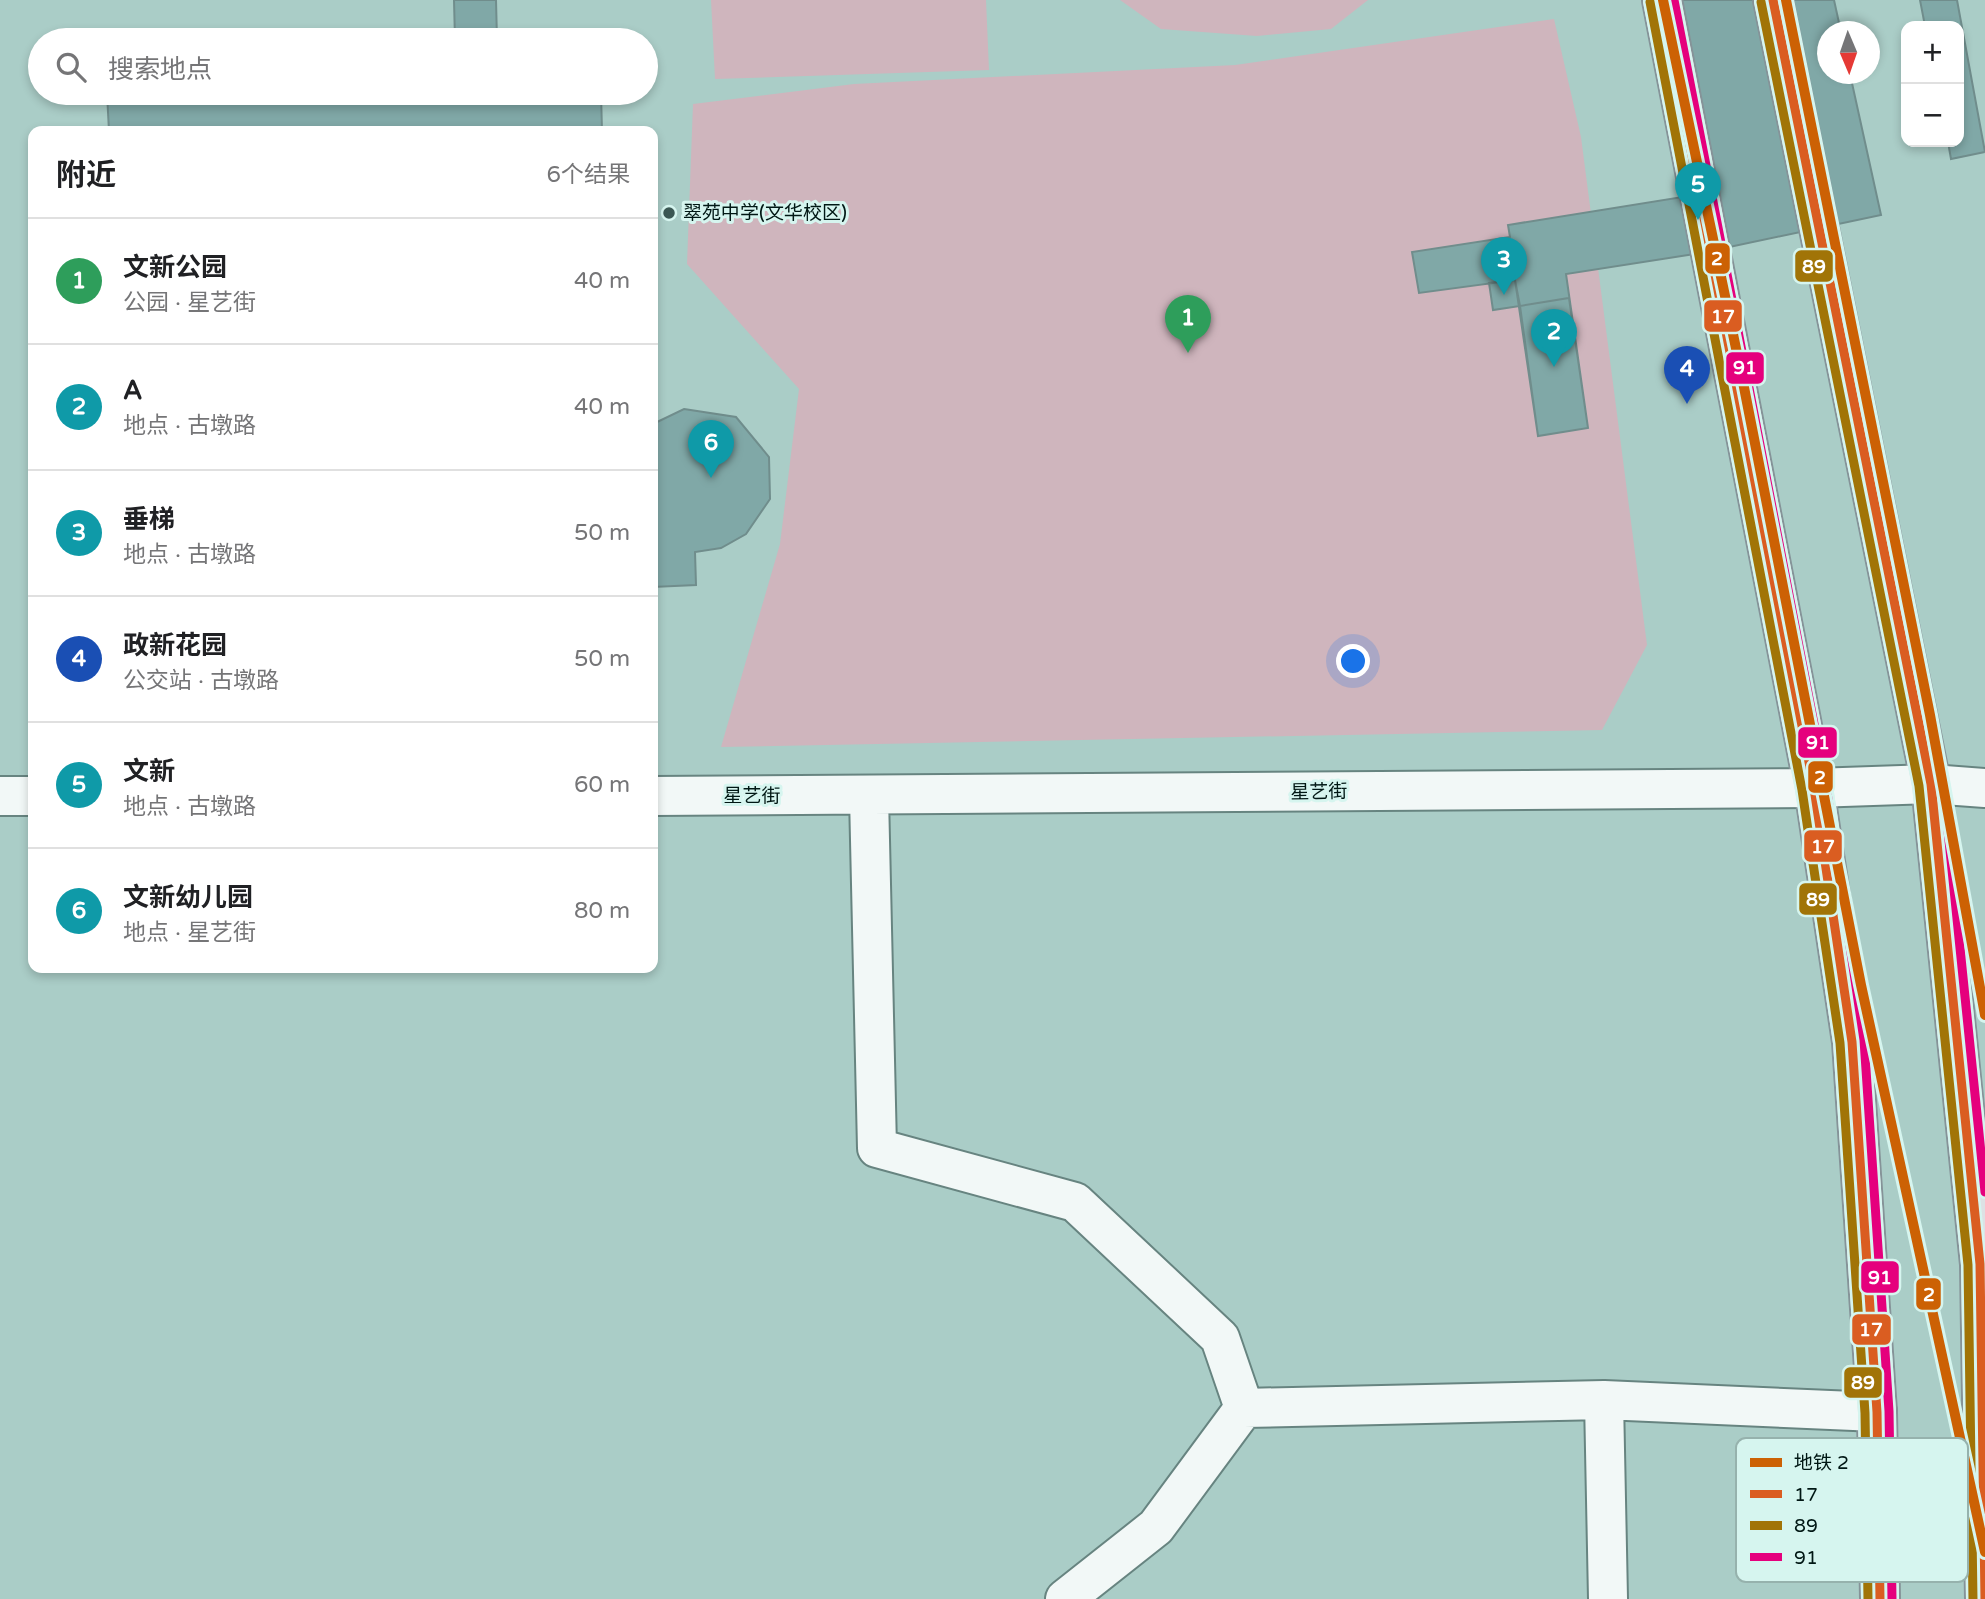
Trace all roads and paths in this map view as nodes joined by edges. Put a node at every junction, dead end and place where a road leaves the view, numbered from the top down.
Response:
1 (1662, 0) edge
2 (1773, 0) edge
3 (1931, 784) junction
4 (1814, 788) junction
5 (1985, 788) edge
6 (0, 796) edge
7 (28, 796) edge
8 (658, 796) edge
9 (869, 796) junction
10 (1604, 1400) junction
11 (1244, 1408) junction
12 (1877, 1412) junction
13 (1878, 1438) edge
14 (1065, 1599) edge
15 (1608, 1599) edge
16 (1985, 1599) edge

1 - 4 main road
2 - 3 main road
3 - 4 street, 星艺街
3 - 5 street, 星艺街
3 - 16 main road
4 - 9 street, 星艺街
4 - 12 main road
6 - 7 street
8 - 9 street, 星艺街
9 - 11 street
10 - 11 street
10 - 12 street
10 - 15 street
11 - 14 street
12 - 13 main road

